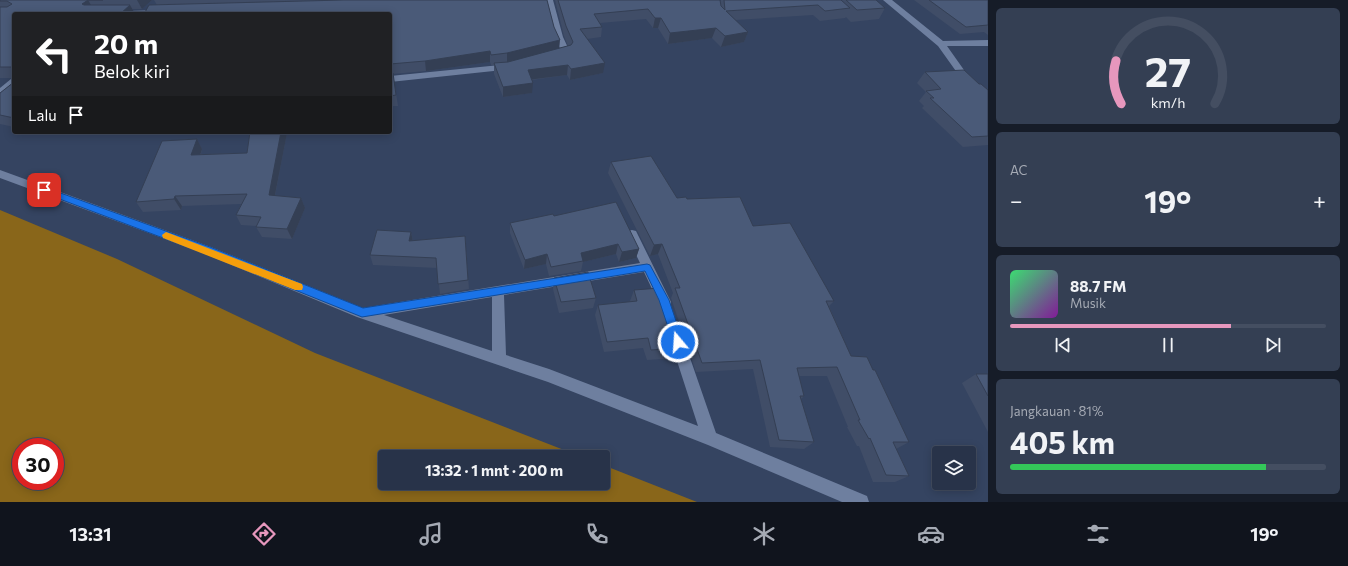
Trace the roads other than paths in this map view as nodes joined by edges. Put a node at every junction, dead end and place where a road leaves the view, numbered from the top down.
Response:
1 (549, 0) edge
2 (887, 0) edge
3 (170, 11) edge
4 (145, 12) edge
5 (988, 43) edge
6 (941, 44) junction
7 (550, 57) edge
8 (521, 64) edge
9 (392, 79) edge
10 (12, 83) edge
11 (0, 93) edge
12 (12, 93) edge
13 (988, 101) edge
14 (0, 174) edge
15 (626, 222) edge
16 (647, 267) junction
17 (498, 292) junction
18 (362, 313) junction
19 (499, 358) junction
20 (710, 438) junction
21 (861, 502) edge

1 - 7 street
2 - 6 street
3 - 4 street
5 - 6 street
6 - 13 street
8 - 9 street
10 - 11 street
11 - 12 street
14 - 18 street
15 - 16 street
16 - 17 street
16 - 20 street
17 - 18 street
17 - 19 street
18 - 19 street
19 - 20 street
20 - 21 street

